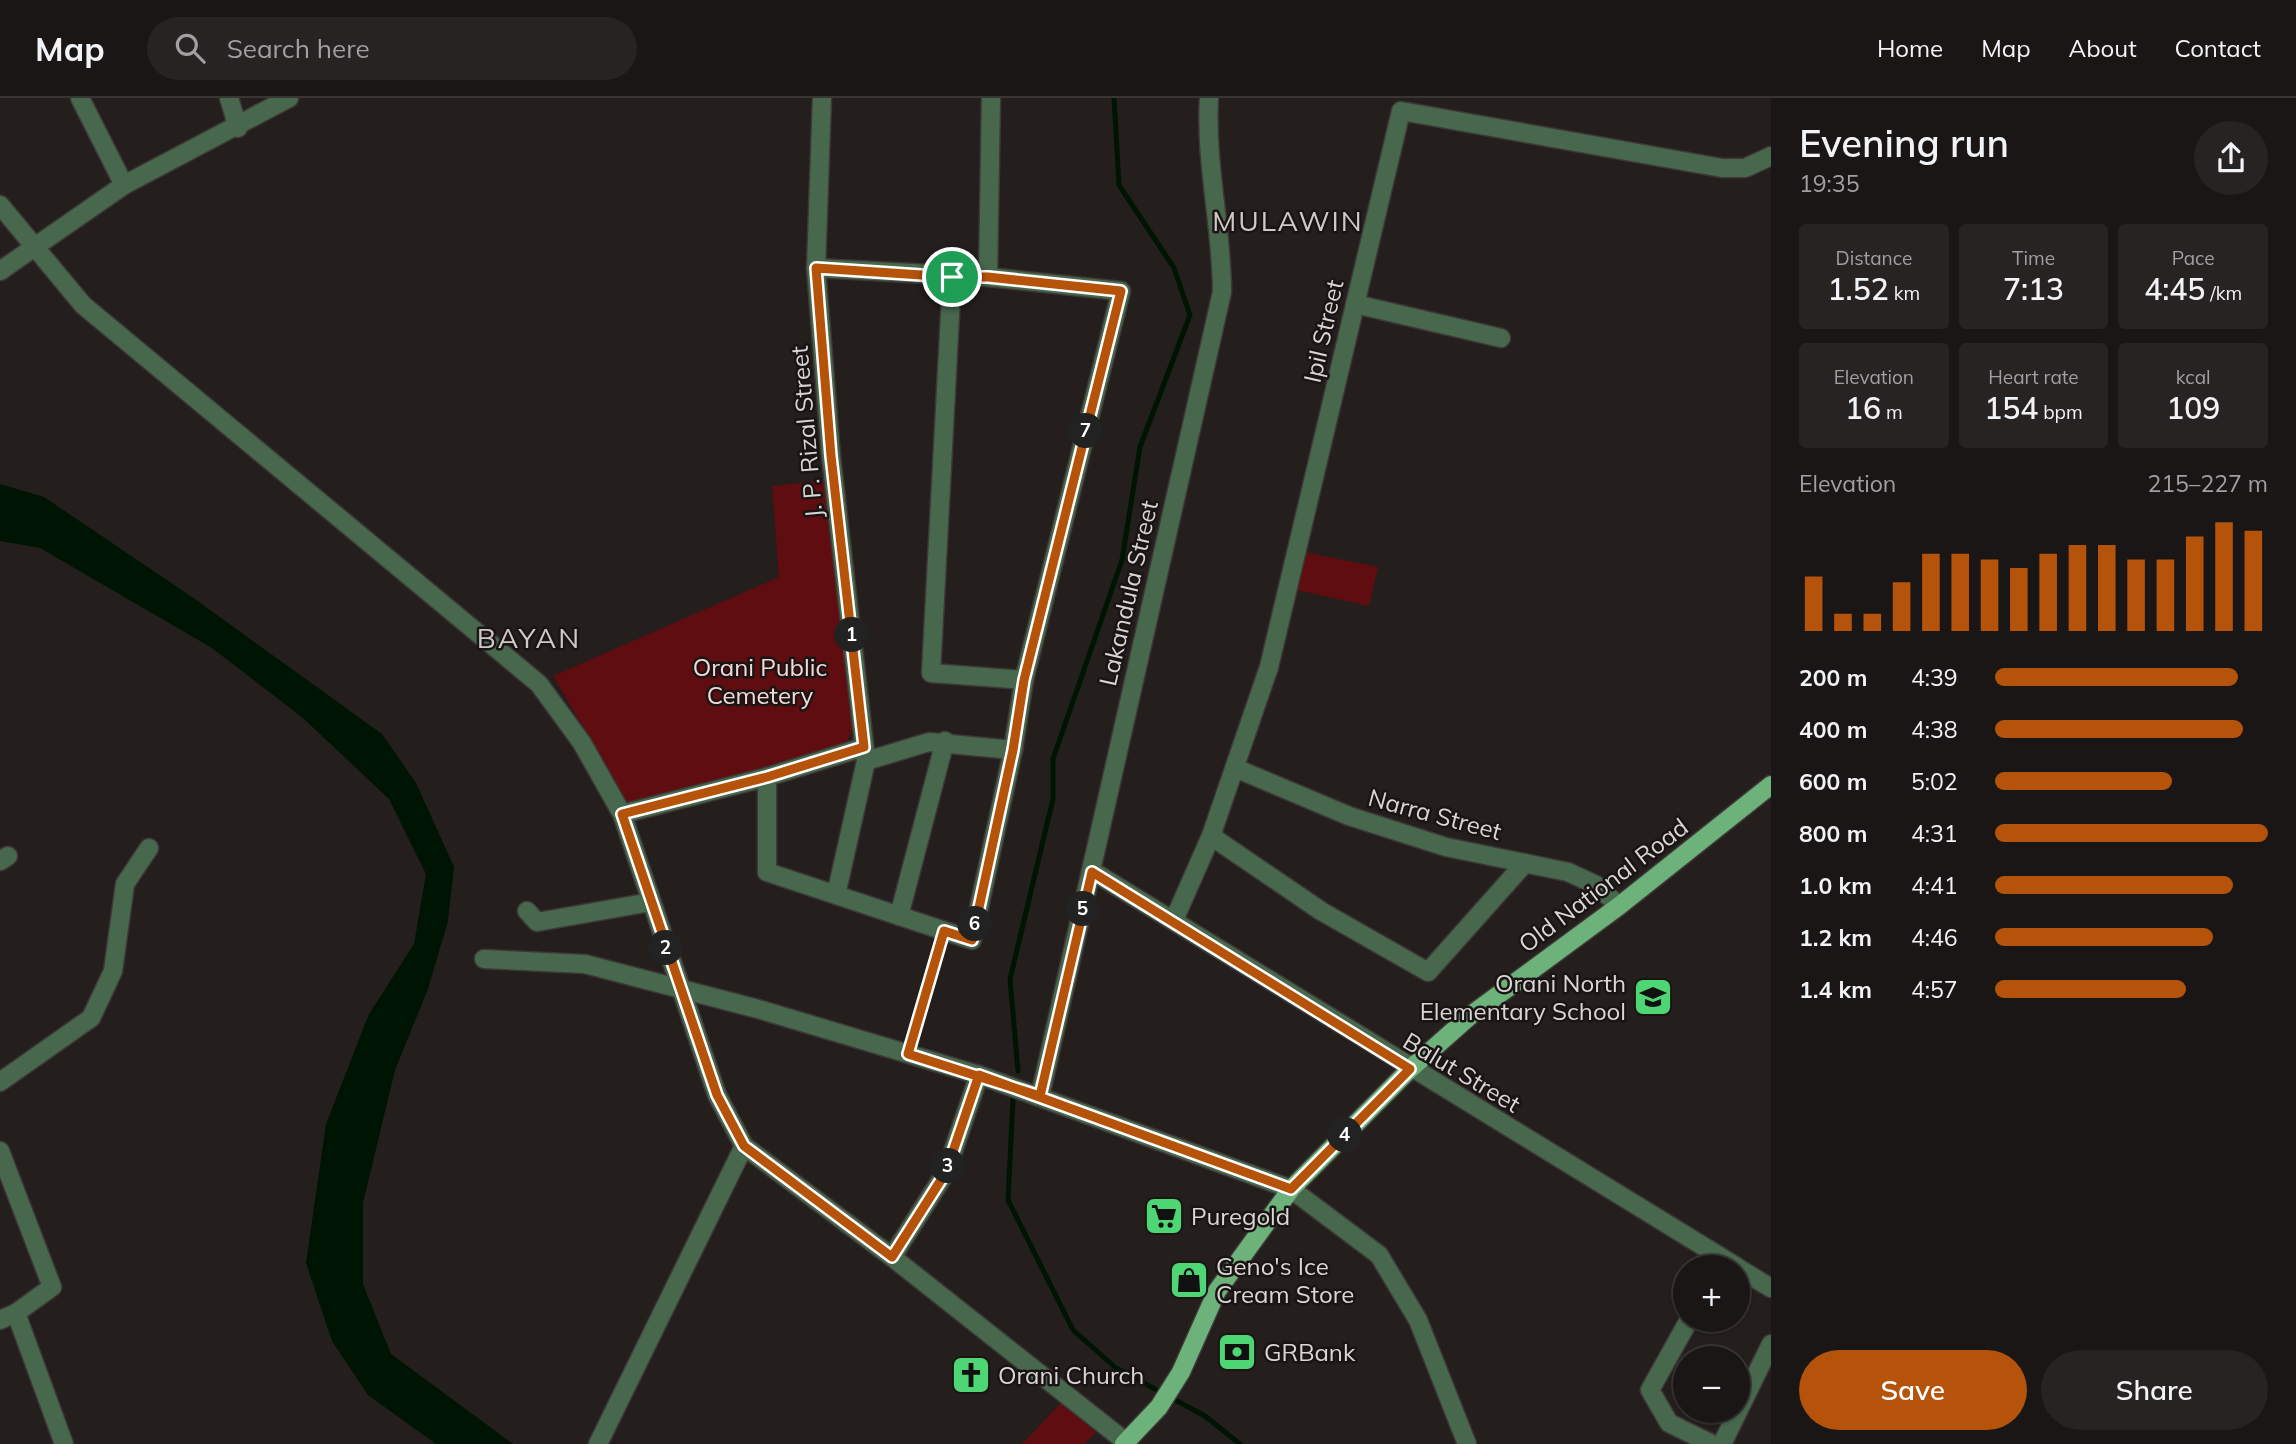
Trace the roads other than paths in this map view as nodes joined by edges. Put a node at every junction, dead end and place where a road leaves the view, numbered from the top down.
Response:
1 (80, 98) edge
2 (229, 98) edge
3 (289, 98) edge
4 (822, 98) edge
5 (991, 98) edge
6 (1209, 98) edge
7 (1402, 104) edge
8 (238, 128) junction
9 (1771, 156) edge
10 (124, 185) junction
11 (0, 205) edge
12 (33, 245) junction
13 (816, 268) junction
14 (0, 271) edge
15 (952, 277) junction
16 (988, 277) junction
17 (1355, 304) junction
18 (1501, 338) dead end
19 (1024, 680) junction
20 (945, 741) junction
21 (1013, 750) junction
22 (865, 754) junction
23 (1234, 768) junction
24 (767, 777) junction
25 (1771, 785) edge
26 (622, 814) junction
27 (1212, 836) junction
28 (149, 848) dead end
29 (1525, 863) junction
30 (1092, 872) junction
31 (836, 895) junction
32 (651, 901) junction
33 (1619, 906) junction
34 (527, 911) dead end
35 (899, 916) junction
36 (1174, 920) junction
37 (484, 959) dead end
38 (679, 988) junction
39 (1410, 1069) junction
40 (979, 1075) junction
41 (0, 1082) edge
42 (1040, 1096) junction
43 (744, 1146) junction
44 (0, 1151) edge
45 (1291, 1189) junction
46 (1713, 1255) edge
47 (892, 1257) junction
48 (1750, 1276) edge
49 (1771, 1288) edge
50 (8, 1316) edge
51 (1682, 1332) edge
52 (1771, 1344) edge
53 (1125, 1443) edge
54 (64, 1444) edge
55 (598, 1444) edge
56 (1466, 1444) edge
57 (1712, 1444) edge
58 (1722, 1444) edge

1 - 10 street
2 - 8 street
3 - 8 street
4 - 13 street, J. P. Rizal Street
5 - 16 street
6 - 30 street, Lakandula Street
7 - 9 street, Ipil Street
7 - 17 street, Ipil Street
8 - 10 street
10 - 12 street
11 - 12 street
12 - 14 street
12 - 26 street
13 - 15 street
13 - 22 street, J. P. Rizal Street
15 - 16 street
15 - 19 street
16 - 19 street
17 - 18 street
17 - 23 street, Ipil Street
19 - 21 street
20 - 21 street
20 - 22 street
20 - 35 street
21 - 35 street
22 - 24 street
22 - 31 street, J. P. Rizal Street
23 - 27 street, Ipil Street
23 - 29 street, Narra Street
24 - 26 street
24 - 31 street
25 - 33 main road, Old National Road
26 - 32 street
27 - 29 street
27 - 36 street, Ipil Street
28 - 41 street
29 - 33 street, Narra Street
30 - 36 street, Balut Street
30 - 42 street, Lakandula Street
31 - 35 street
32 - 34 street
32 - 38 street
33 - 39 main road, Old National Road
36 - 39 street, Balut Street
37 - 38 street
38 - 40 street
38 - 43 street
39 - 45 main road, Old National Road
39 - 46 street, Balut Street
40 - 42 street
40 - 47 street
42 - 45 street
43 - 47 street
43 - 55 street
44 - 50 street
45 - 53 main road, Old National Road
45 - 56 street
47 - 53 street
48 - 49 street, Balut Street
50 - 54 street
51 - 57 street
52 - 58 street

